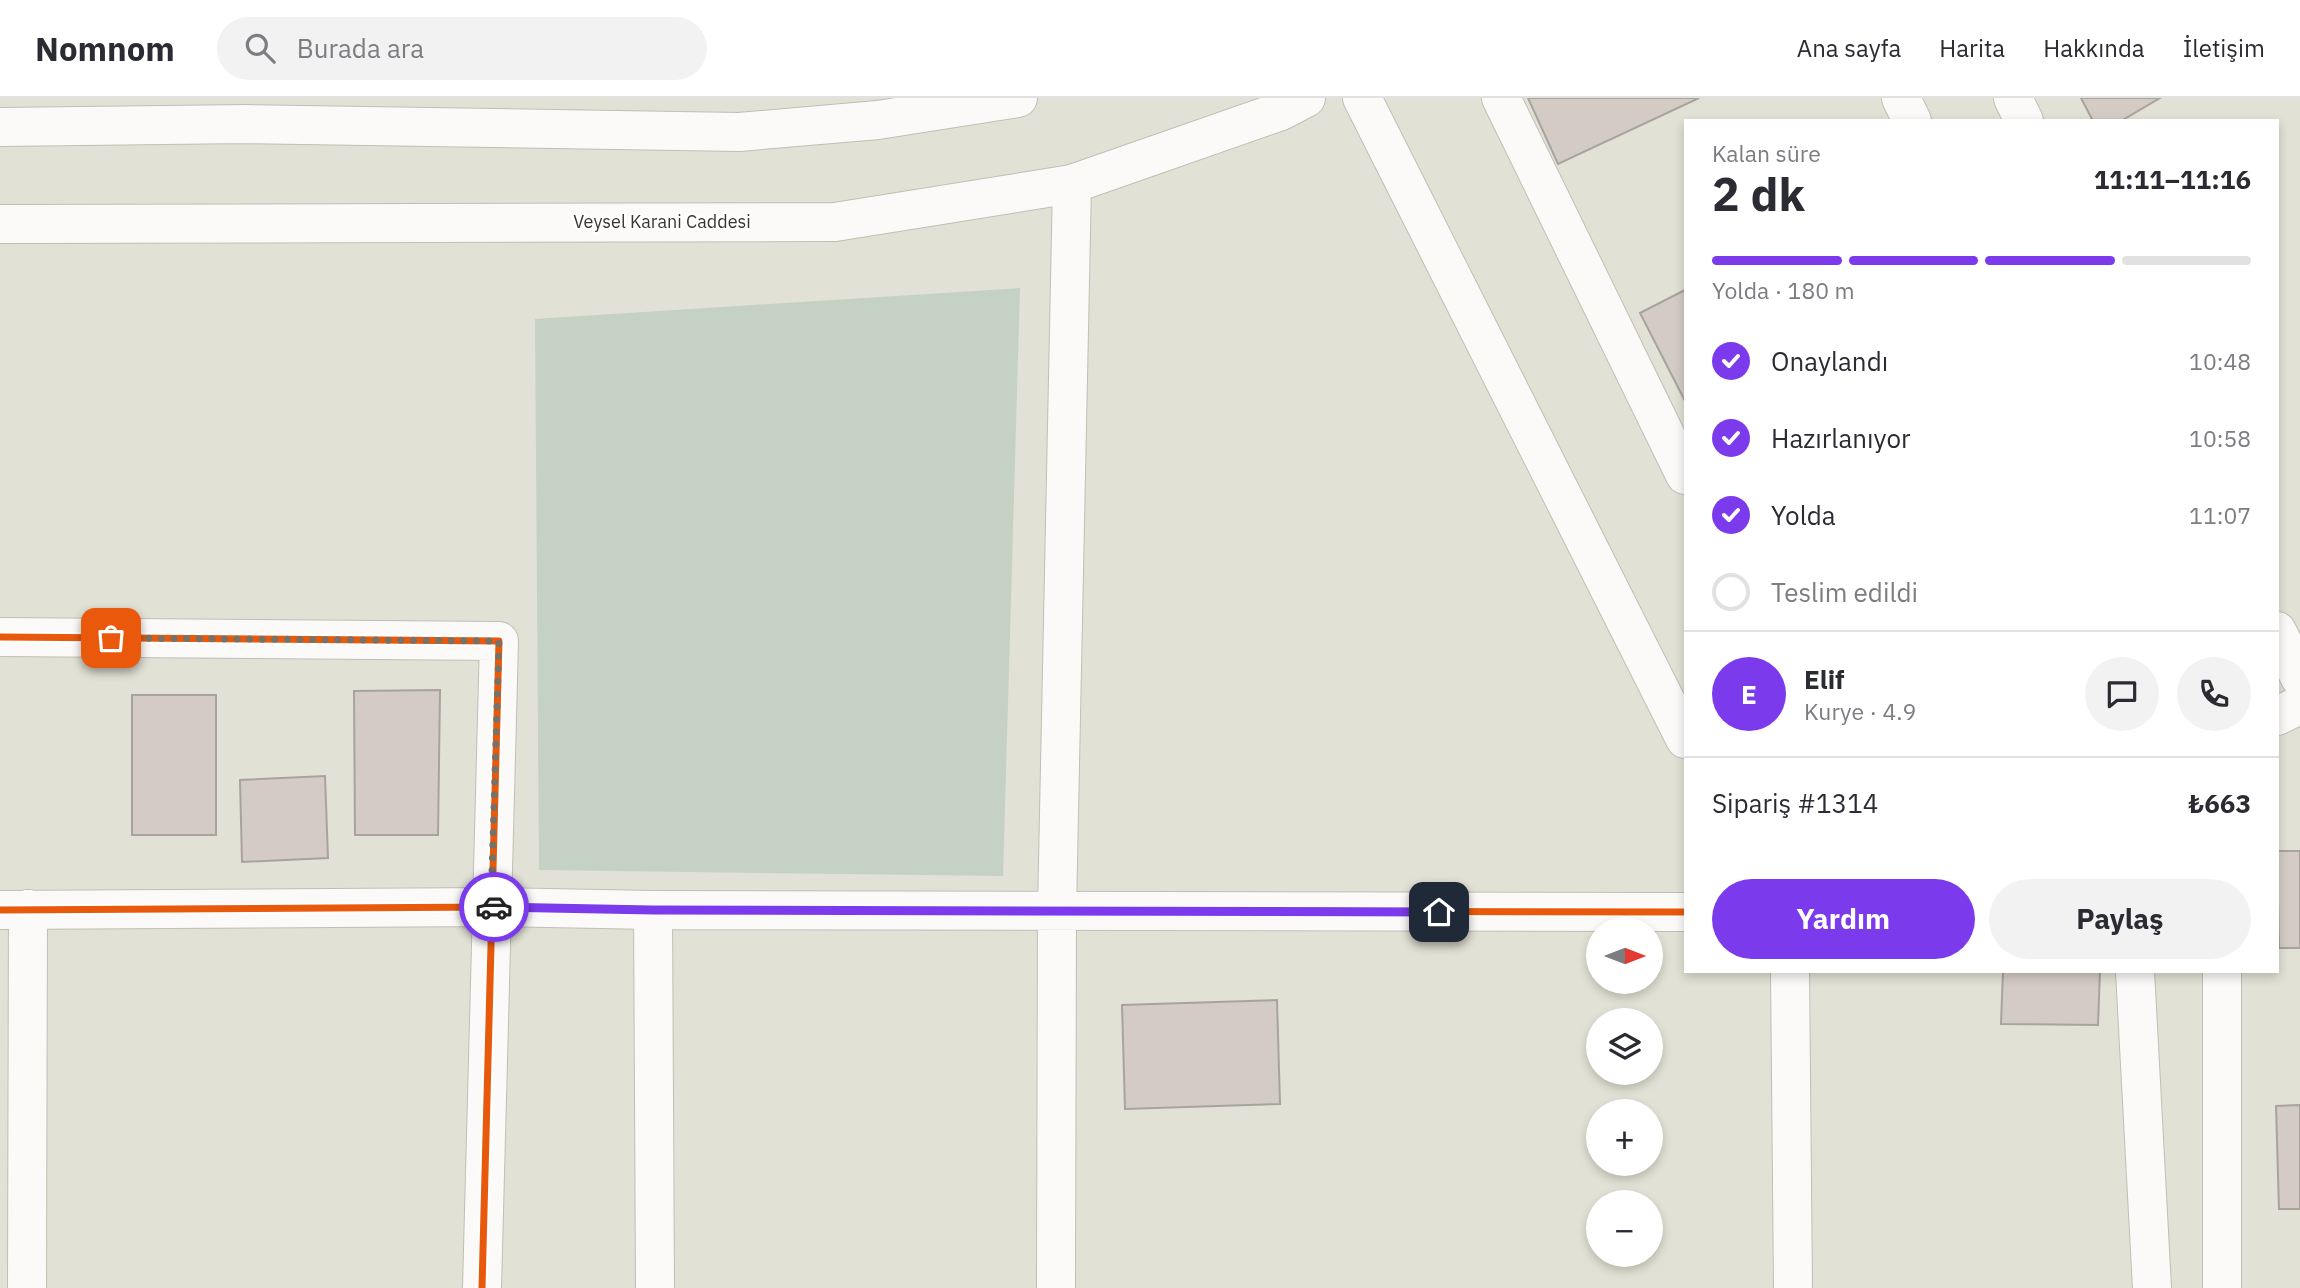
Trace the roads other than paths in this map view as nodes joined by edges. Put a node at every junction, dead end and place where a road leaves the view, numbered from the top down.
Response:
1 (1017, 98) edge
2 (1306, 98) edge
3 (1362, 98) edge
4 (1501, 98) edge
5 (1901, 98) edge
6 (2013, 98) edge
7 (1911, 119) edge
8 (2023, 119) edge
9 (0, 127) edge
10 (1072, 184) junction
11 (0, 224) edge
12 (1684, 473) edge
13 (2279, 635) edge
14 (0, 638) edge
15 (2300, 678) edge
16 (2300, 705) edge
17 (2279, 715) edge
18 (1684, 737) edge
19 (491, 906) junction
20 (14, 910) edge
21 (653, 910) junction
22 (1057, 911) junction
23 (1684, 912) edge
24 (1790, 973) edge
25 (2135, 973) edge
26 (2222, 973) edge
27 (27, 1288) edge
28 (482, 1288) edge
29 (655, 1288) edge
30 (1056, 1288) edge
31 (1793, 1288) edge
32 (2152, 1288) edge
33 (2222, 1288) edge

1 - 9 street
2 - 10 street, Veysel Karani Caddesi
3 - 18 street
4 - 12 street
5 - 7 street
6 - 8 street
10 - 11 street, Veysel Karani Caddesi
10 - 22 street
13 - 15 street
14 - 19 street
16 - 17 street
19 - 20 street
19 - 21 street
19 - 28 street
20 - 27 street
21 - 22 street
21 - 29 street
22 - 23 street
22 - 30 street
24 - 31 street
25 - 32 street
26 - 33 street

